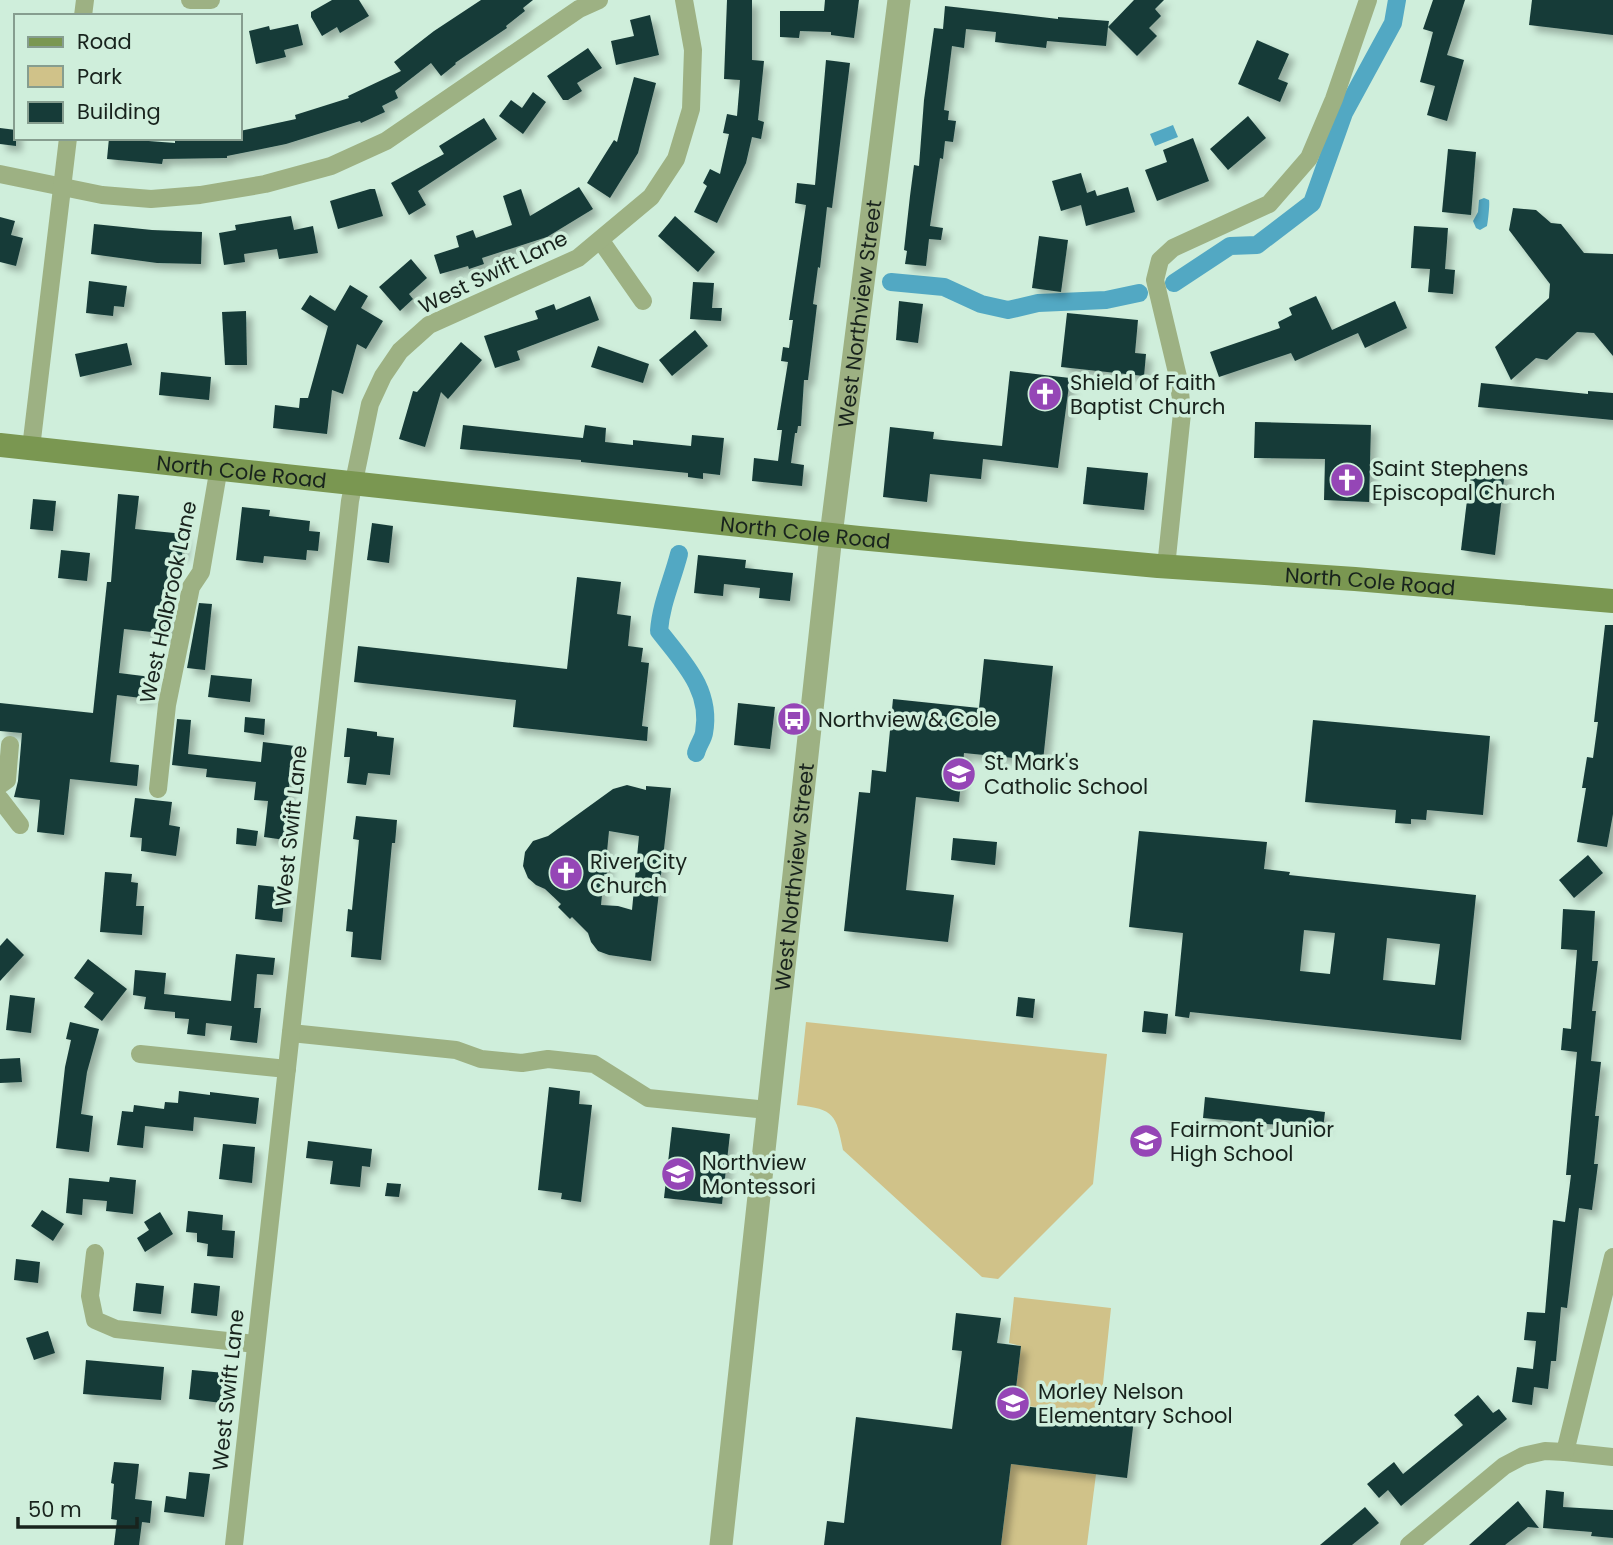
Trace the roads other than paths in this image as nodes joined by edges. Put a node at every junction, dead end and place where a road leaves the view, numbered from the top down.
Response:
1 (190, 0) edge
2 (211, 0) edge
3 (599, 0) edge
4 (684, 0) edge
5 (899, 0) edge
6 (1368, 0) edge
7 (68, 140) edge
8 (0, 174) edge
9 (62, 185) junction
10 (601, 241) junction
11 (643, 301) dead end
12 (0, 444) edge
13 (31, 448) junction
14 (219, 467) junction
15 (354, 482) junction
16 (831, 535) junction
17 (1166, 567) junction
18 (1613, 601) edge
19 (10, 745) dead end
20 (0, 785) edge
21 (158, 789) dead end
22 (0, 799) edge
23 (20, 825) dead end
24 (291, 1033) junction
25 (140, 1054) dead end
26 (287, 1069) junction
27 (768, 1110) junction
28 (95, 1253) dead end
29 (1613, 1257) edge
30 (256, 1344) junction
31 (1565, 1452) junction
32 (1613, 1457) edge
33 (234, 1545) edge
34 (721, 1545) edge
35 (1409, 1545) edge

1 - 2 street
3 - 9 street
4 - 10 street, West Swift Lane
5 - 16 street, West Northview Street
6 - 17 street
7 - 9 street
8 - 9 street
9 - 13 street
10 - 11 street, West Swift Lane
10 - 15 street, West Swift Lane
12 - 13 main road, North Cole Road
13 - 14 main road, North Cole Road
14 - 15 main road, North Cole Road
14 - 21 street, West Holbrook Lane
15 - 16 main road, North Cole Road
15 - 24 street, West Swift Lane
16 - 17 main road, North Cole Road
16 - 27 street, West Northview Street
17 - 18 main road, North Cole Road
19 - 20 street
22 - 23 street
24 - 26 street, West Swift Lane
24 - 27 street
25 - 26 street
26 - 30 street, West Swift Lane
27 - 34 street, West Northview Street
28 - 30 street
29 - 31 street
30 - 33 street, West Swift Lane
31 - 32 street
31 - 35 street

